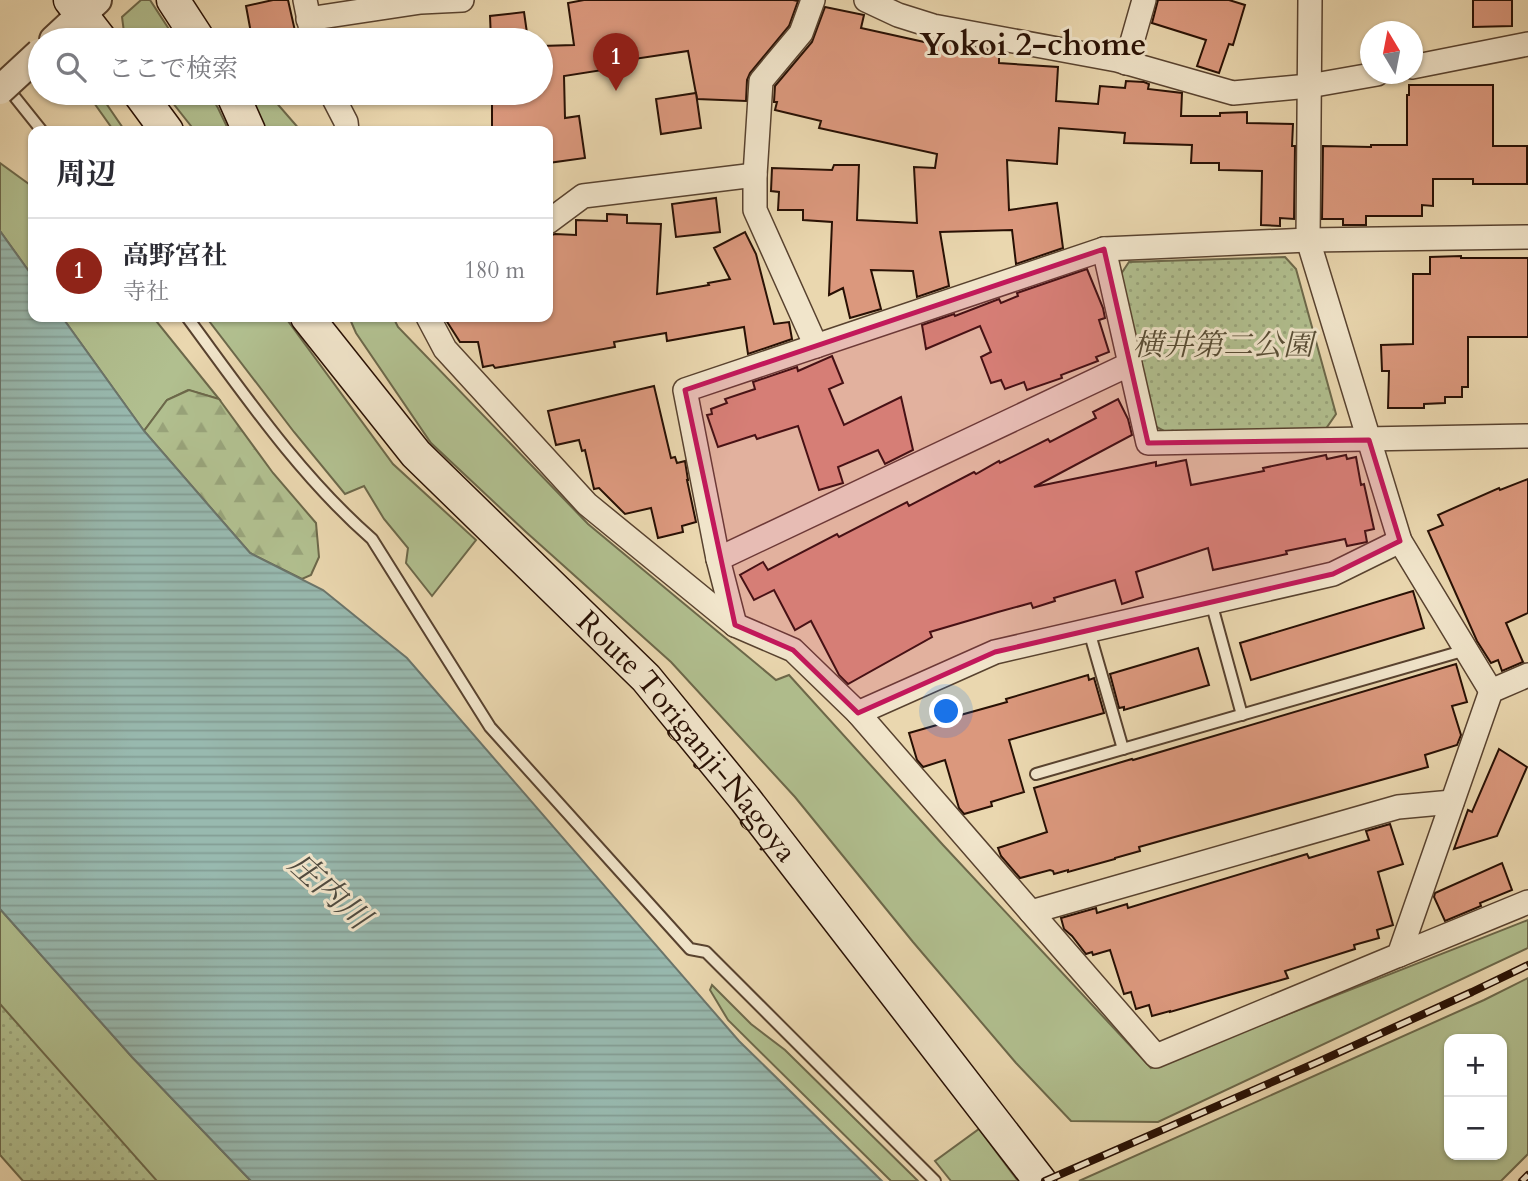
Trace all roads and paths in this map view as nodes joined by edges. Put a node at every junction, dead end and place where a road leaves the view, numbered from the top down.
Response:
1 (173, 0) edge
2 (462, 0) edge
3 (813, 0) edge
4 (866, 0) edge
5 (1144, 0) edge
6 (1310, 0) edge
7 (83, 5) edge
8 (309, 20) edge
9 (64, 28) edge
10 (95, 28) edge
11 (191, 28) edge
12 (1528, 44) edge
13 (1126, 63) junction
14 (28, 64) edge
15 (1423, 64) edge
16 (1360, 77) edge
17 (0, 78) edge
18 (1309, 86) junction
19 (0, 90) edge
20 (148, 105) edge
21 (237, 105) edge
22 (337, 105) edge
23 (38, 126) edge
24 (163, 126) edge
25 (247, 126) edge
26 (346, 126) edge
27 (755, 175) junction
28 (553, 218) edge
29 (1528, 237) edge
30 (1308, 240) junction
31 (1104, 249) junction
32 (191, 322) edge
33 (311, 322) edge
34 (323, 322) edge
35 (431, 322) edge
36 (816, 346) junction
37 (333, 350) junction
38 (1130, 364) junction
39 (1528, 436) edge
40 (1369, 440) junction
41 (1400, 541) junction
42 (718, 559) junction
43 (1211, 602) junction
44 (735, 625) junction
45 (1089, 631) junction
46 (1466, 650) junction
47 (1528, 675) edge
48 (1490, 691) junction
49 (858, 713) junction
50 (1241, 715) junction
51 (1123, 748) junction
52 (1037, 774) dead end
53 (1452, 802) junction
54 (1528, 902) edge
55 (1031, 912) junction
56 (1399, 955) junction
57 (935, 1181) edge
58 (1040, 1181) edge

1 - 11 main road
2 - 8 street
3 - 27 street
4 - 13 street
5 - 13 street
6 - 18 street
7 - 9 street
7 - 10 main road
12 - 15 street
13 - 18 street
14 - 19 street, bridge
16 - 18 street
17 - 23 lane
18 - 30 street
20 - 24 main road
21 - 25 main road
22 - 26 street
27 - 28 street
27 - 36 street
29 - 30 street
30 - 31 street
30 - 40 street
31 - 36 street
31 - 38 street
32 - 57 lane
33 - 37 main road, Route Toriganji-Nagoya
34 - 37 main road
35 - 44 street
36 - 42 street
37 - 58 main road, Route Toriganji-Nagoya
38 - 40 street
38 - 42 street
39 - 40 street
40 - 41 street
41 - 43 street
41 - 46 street
42 - 44 street
43 - 45 street
43 - 50 lane
44 - 49 street
45 - 49 street
45 - 51 lane
46 - 48 street
46 - 50 lane
47 - 48 street
48 - 53 street
49 - 55 street
50 - 51 lane
51 - 52 lane
53 - 55 street
53 - 56 street
54 - 56 street
55 - 56 street

